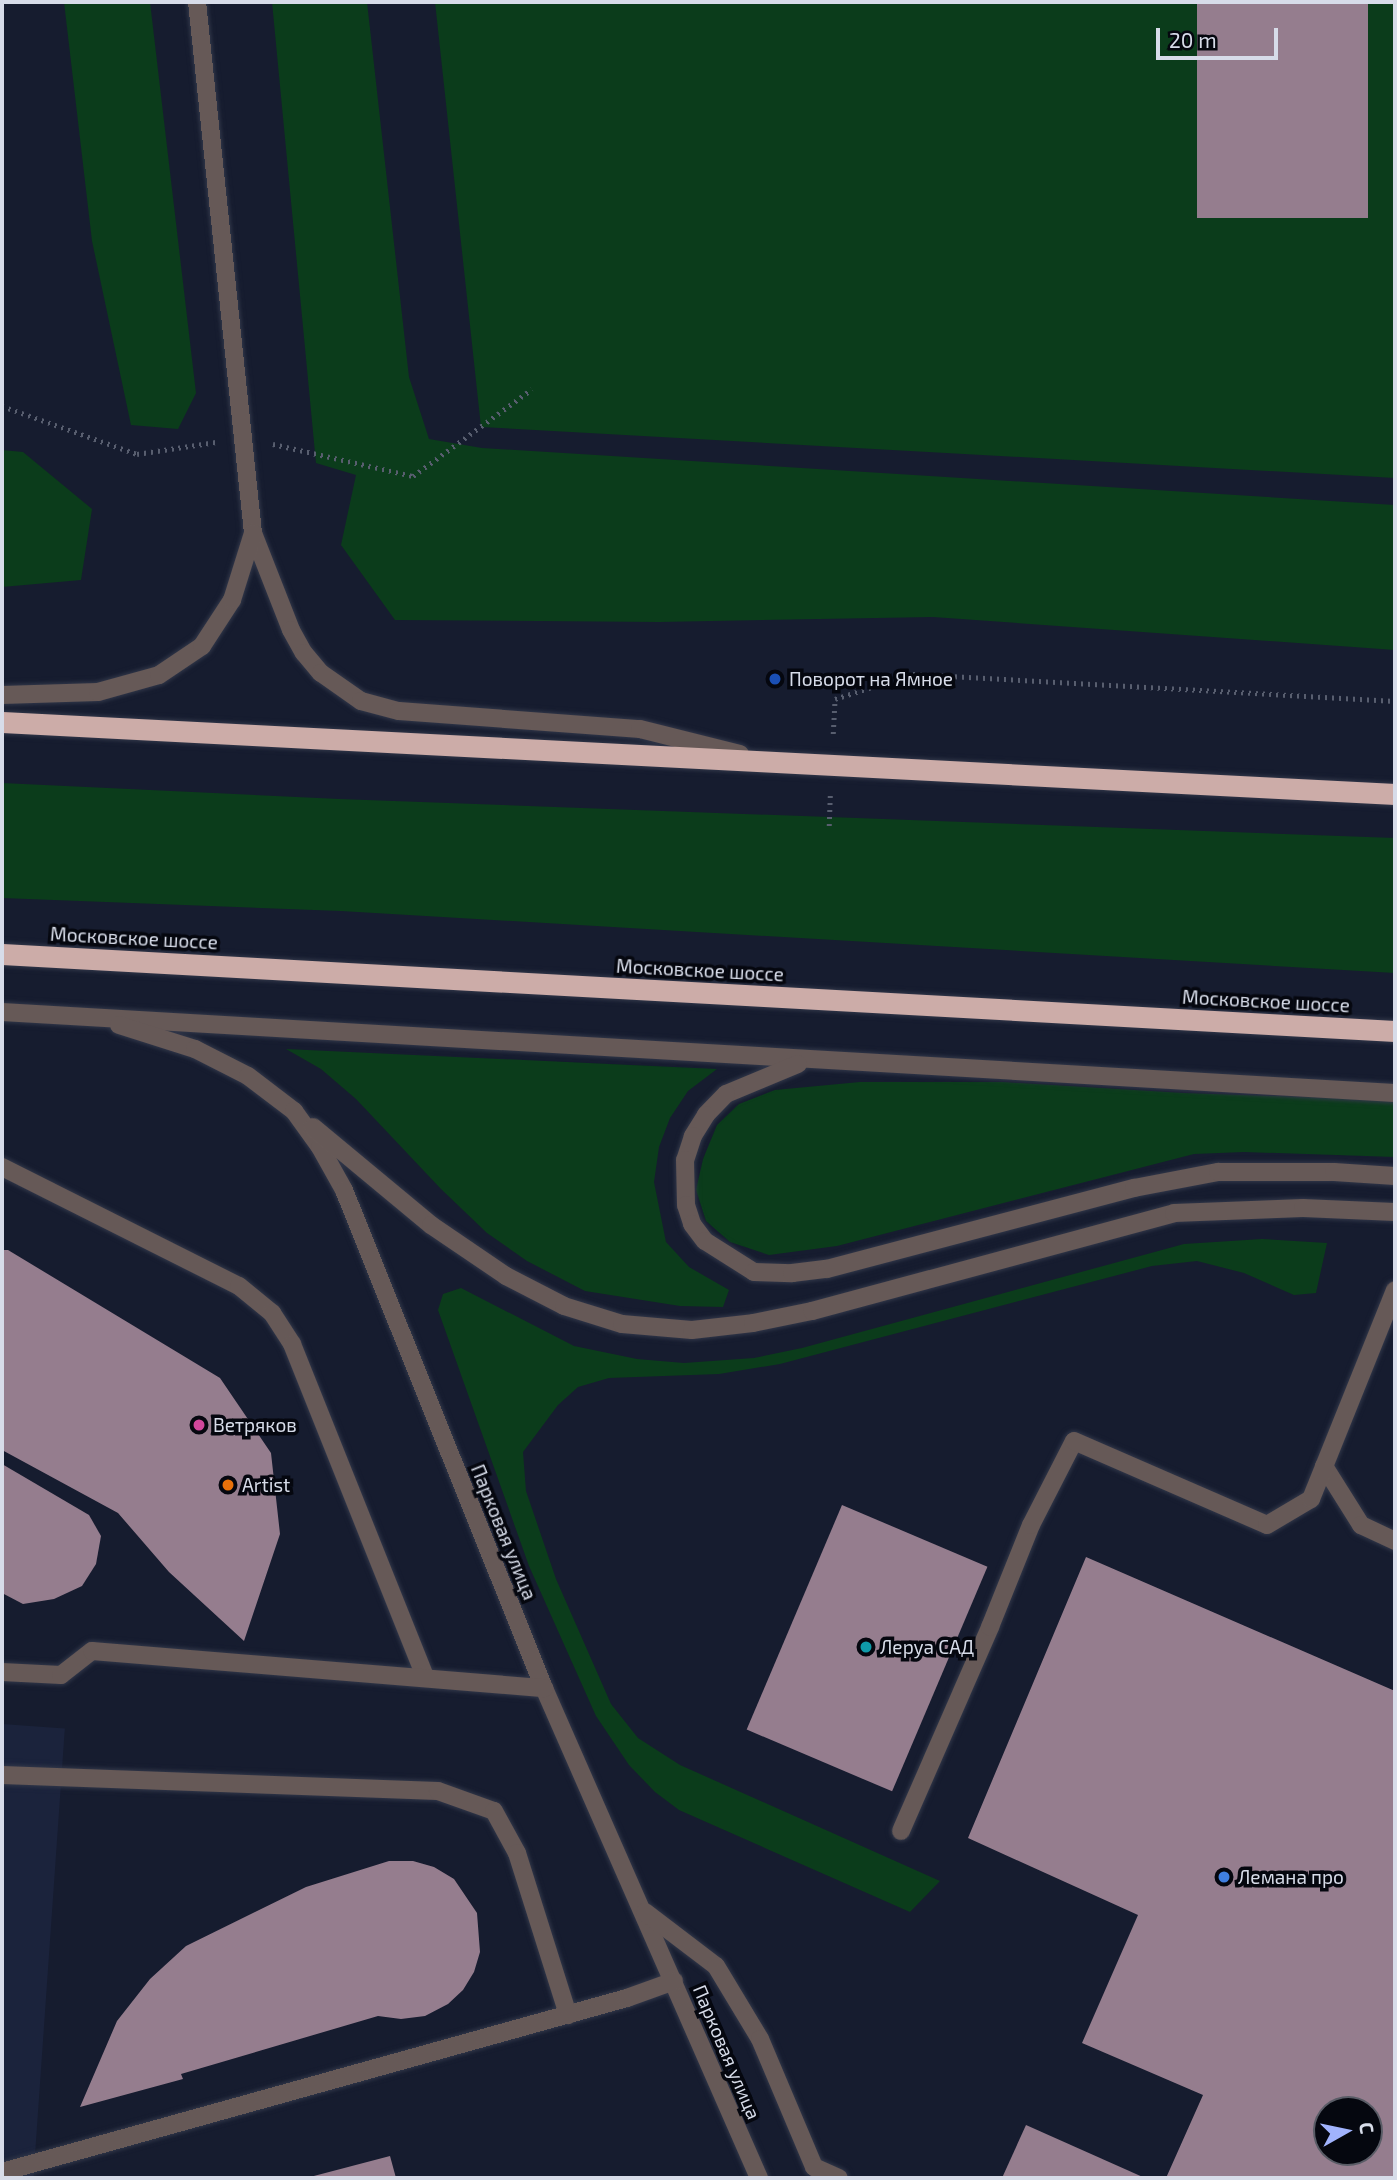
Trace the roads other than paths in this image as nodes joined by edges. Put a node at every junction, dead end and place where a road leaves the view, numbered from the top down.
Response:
1 (197, 2) edge
2 (253, 533) junction
3 (2, 695) edge
4 (2, 722) edge
5 (772, 761) junction
6 (1395, 794) edge
7 (2, 954) edge
8 (2, 1012) edge
9 (92, 1017) junction
10 (1395, 1031) edge
11 (807, 1060) junction
12 (1395, 1093) edge
13 (294, 1111) junction
14 (2, 1167) edge
15 (1395, 1176) edge
16 (1395, 1212) edge
17 (1395, 1290) edge
18 (1324, 1466) junction
19 (1395, 1541) edge
20 (2, 1672) edge
21 (425, 1677) junction
22 (544, 1688) junction
23 (2, 1775) edge
24 (901, 1831) dead end
25 (642, 1910) junction
26 (674, 1981) junction
27 (568, 2015) junction
28 (2, 2172) edge
29 (759, 2178) edge
30 (839, 2178) edge

1 - 2 street
2 - 3 street
2 - 5 street
4 - 5 highway
5 - 6 highway
7 - 10 highway, Московское шоссе
8 - 9 street
9 - 11 street
9 - 13 street, Парковая улица
11 - 12 street
11 - 15 street
13 - 16 street
13 - 22 street, Парковая улица
14 - 21 street
17 - 18 street
18 - 19 street
18 - 24 street
20 - 21 street
21 - 22 street
22 - 25 street, Парковая улица
23 - 27 street
25 - 26 street, Парковая улица
25 - 30 street
26 - 27 street
26 - 29 street, Парковая улица
27 - 28 street

